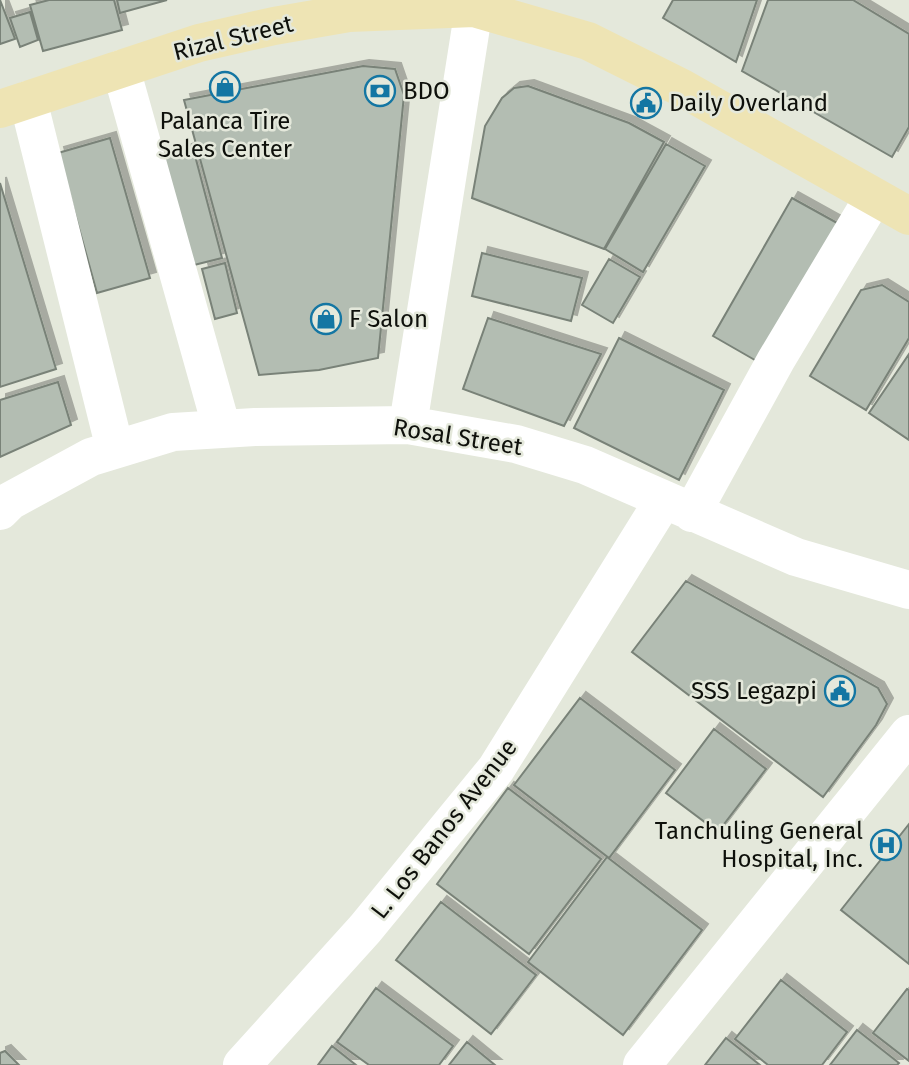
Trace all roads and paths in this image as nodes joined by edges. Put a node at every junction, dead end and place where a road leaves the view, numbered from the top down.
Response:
1 (473, 4) edge
2 (121, 69) junction
3 (14, 105) edge
4 (873, 198) junction
5 (909, 216) edge
6 (408, 425) junction
7 (222, 429) junction
8 (115, 449) junction
9 (677, 507) junction
10 (0, 511) edge
11 (909, 590) edge
12 (909, 734) edge
13 (242, 1065) edge
14 (642, 1065) edge

1 - 2 main road, Rizal Street
1 - 4 main road, Rizal Street
1 - 6 street
2 - 3 main road, Rizal Street
2 - 7 street
3 - 8 street
4 - 5 main road, Rizal Street
4 - 9 street, L. Los Banos Avenue
6 - 7 street, Rosal Street
6 - 9 street, Rosal Street
7 - 8 street, Rosal Street
8 - 10 street, Rosal Street
9 - 11 street, Rosal Street
9 - 13 street, L. Los Banos Avenue
12 - 14 street

